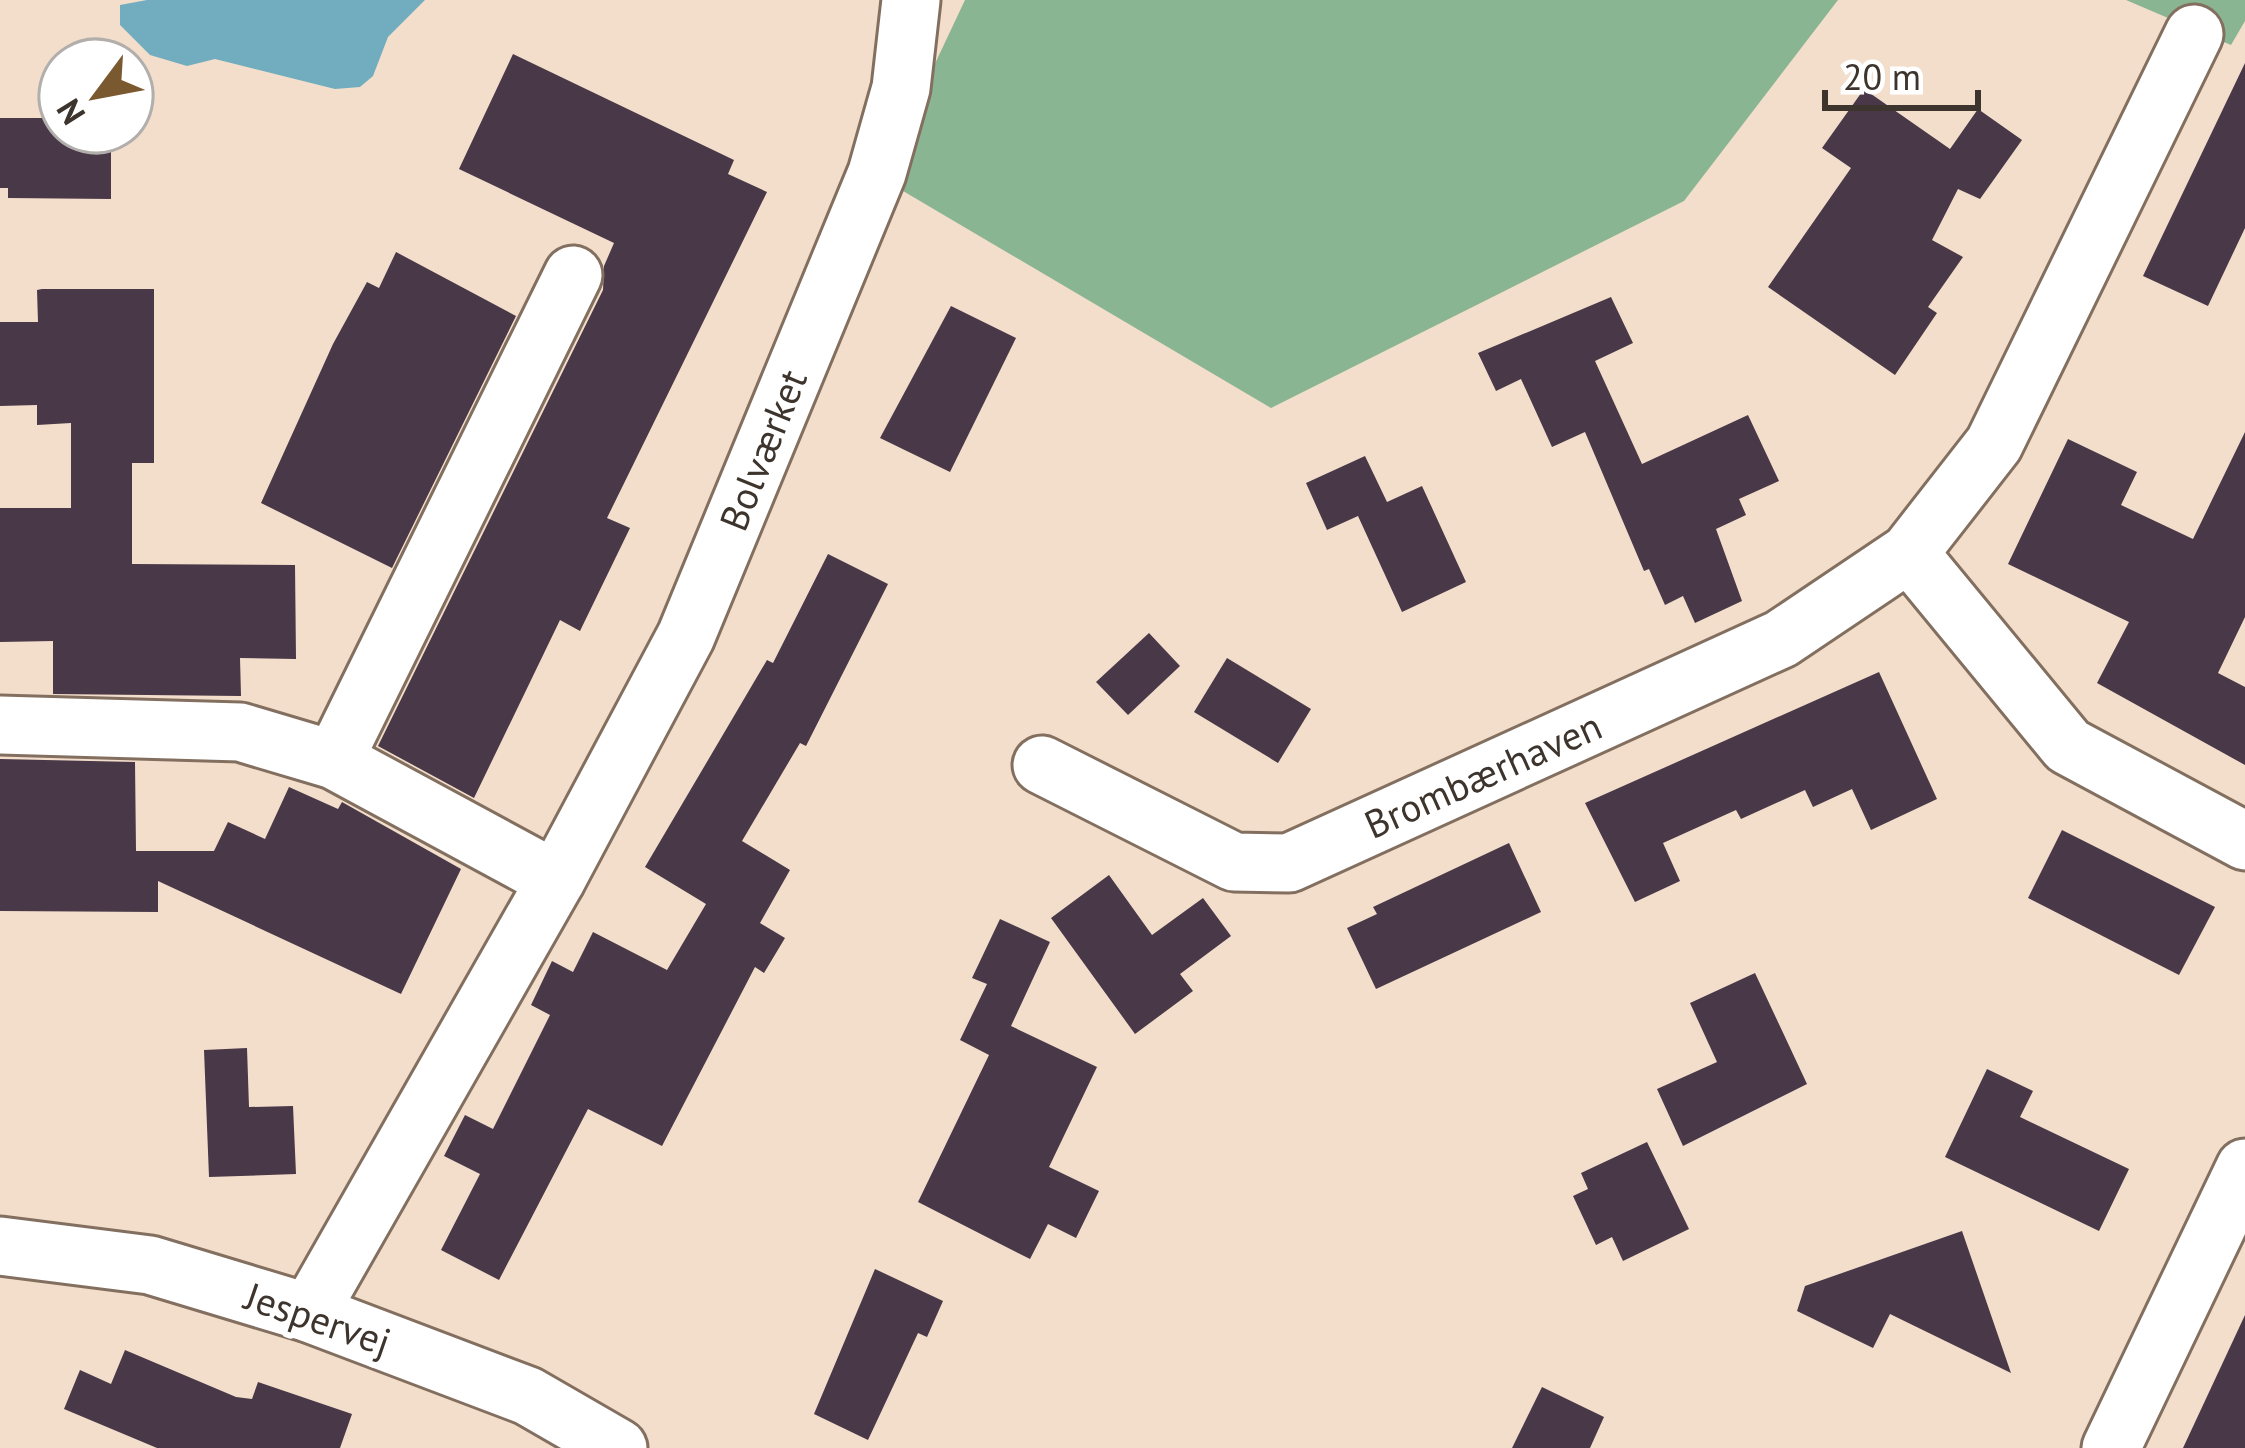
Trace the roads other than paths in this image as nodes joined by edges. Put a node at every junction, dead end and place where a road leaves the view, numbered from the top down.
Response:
1 (911, 0) edge
2 (2194, 34) dead end
3 (573, 275) dead end
4 (1909, 553) junction
5 (0, 725) edge
6 (334, 760) junction
7 (1042, 765) dead end
8 (2245, 841) edge
9 (556, 880) junction
10 (2245, 1168) edge
11 (0, 1246) edge
12 (309, 1313) junction
13 (618, 1448) edge
14 (2110, 1448) edge

1 - 9 street, Bolværket
2 - 4 street, Brombærhaven
3 - 6 street
4 - 7 street, Brombærhaven
4 - 8 street
5 - 6 street
6 - 9 street
9 - 12 street, Bolværket
10 - 14 street
11 - 12 street, Jespervej
12 - 13 street, Jespervej

